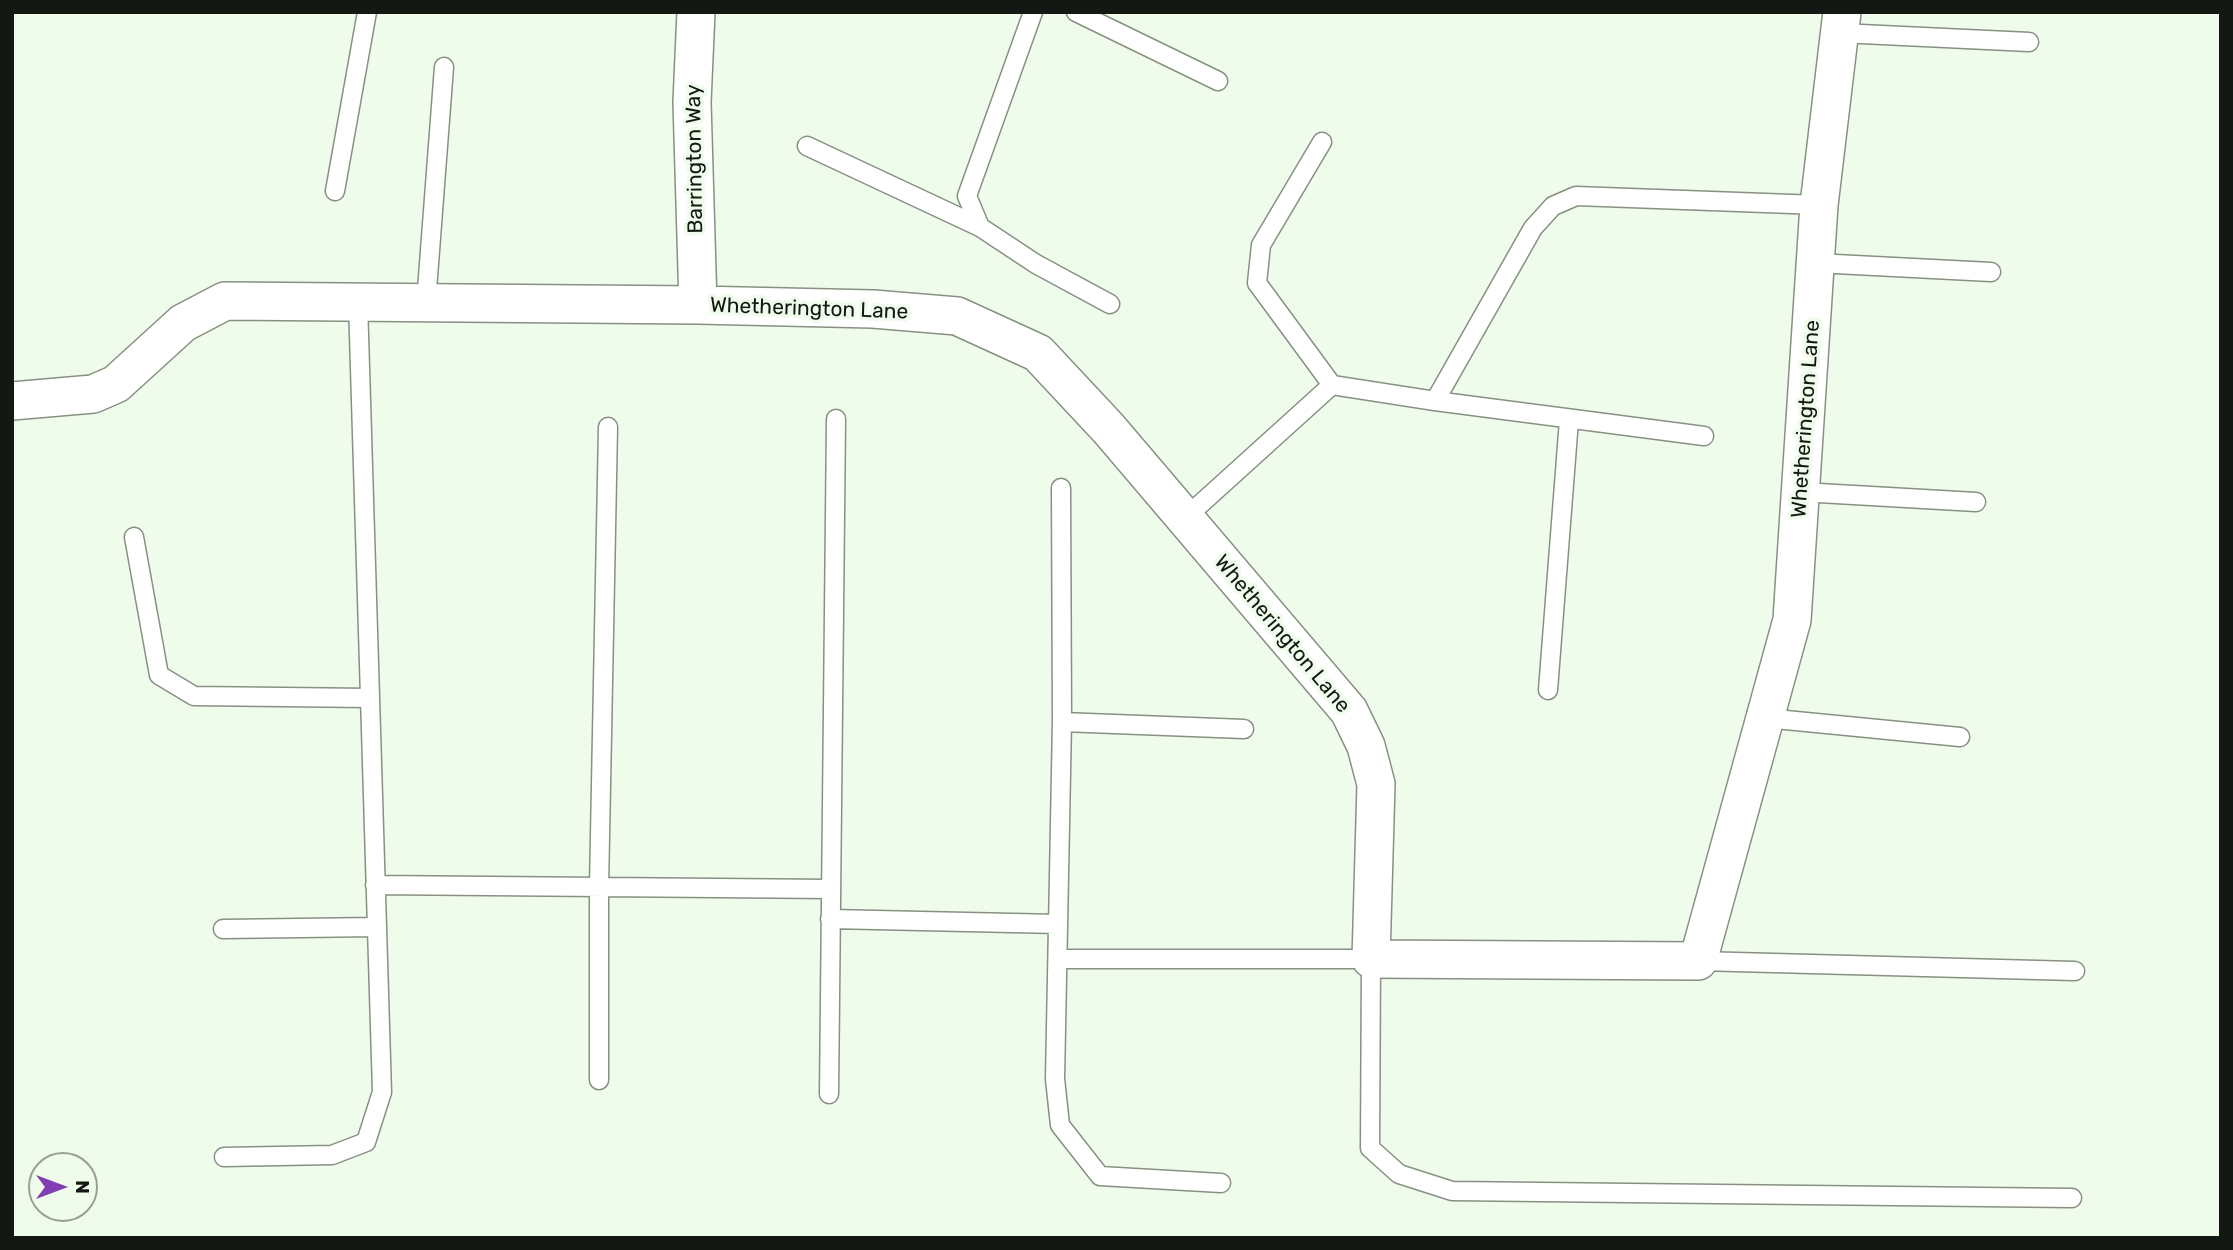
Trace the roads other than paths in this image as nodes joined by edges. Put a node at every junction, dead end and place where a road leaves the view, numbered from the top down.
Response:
1 (367, 12) edge
2 (696, 12) edge
3 (1033, 12) edge
4 (1076, 12) edge
5 (1841, 22) edge
6 (2029, 42) dead end
7 (444, 67) dead end
8 (1217, 81) dead end
9 (1322, 142) dead end
10 (807, 146) dead end
11 (335, 191) dead end
12 (1819, 205) junction
13 (980, 227) junction
14 (1816, 263) junction
15 (1991, 272) dead end
16 (358, 302) junction
17 (425, 303) junction
18 (1110, 304) dead end
19 (698, 305) junction
20 (1332, 385) junction
21 (12, 401) edge
22 (1435, 401) junction
23 (836, 419) dead end
24 (1569, 420) junction
25 (607, 427) dead end
26 (1703, 436) dead end
27 (1061, 488) dead end
28 (1801, 492) junction
29 (1976, 502) dead end
30 (1185, 519) junction
31 (134, 537) dead end
32 (1548, 690) dead end
33 (370, 698) junction
34 (1765, 718) junction
35 (1062, 722) junction
36 (1244, 729) dead end
37 (1960, 737) dead end
38 (375, 885) junction
39 (599, 887) junction
40 (831, 889) junction
41 (830, 919) junction
42 (1058, 925) junction
43 (376, 927) junction
44 (223, 929) dead end
45 (1058, 959) junction
46 (1371, 959) junction
47 (1698, 961) junction
48 (2075, 971) dead end
49 (599, 1080) dead end
50 (829, 1094) dead end
51 (224, 1157) dead end
52 (1221, 1183) dead end
53 (2071, 1198) dead end

1 - 11 lane
2 - 19 street, Barrington Way
3 - 13 lane
4 - 8 lane
5 - 6 lane
5 - 12 street, Whetherington Lane
7 - 17 lane
9 - 20 lane
10 - 13 lane
12 - 14 street, Whetherington Lane
12 - 22 lane
13 - 18 lane
14 - 15 lane
14 - 28 street, Whetherington Lane
16 - 17 street, Whetherington Lane
16 - 21 street, Whetherington Lane
16 - 33 lane
17 - 19 street, Whetherington Lane
19 - 30 street, Whetherington Lane
20 - 22 lane
20 - 30 lane
22 - 24 lane
23 - 40 lane
24 - 26 lane
24 - 32 lane
25 - 39 lane
27 - 35 lane
28 - 29 lane
28 - 34 street, Whetherington Lane
30 - 46 street, Whetherington Lane
31 - 33 lane
33 - 38 lane
34 - 37 lane
34 - 47 street, Whetherington Lane
35 - 36 lane
35 - 42 lane
38 - 39 lane
38 - 43 lane
39 - 40 lane
39 - 49 lane
40 - 41 lane
41 - 42 lane
41 - 50 lane
42 - 45 lane
43 - 44 lane
43 - 51 lane
45 - 46 lane
45 - 52 lane
46 - 47 street
46 - 53 lane
47 - 48 lane

